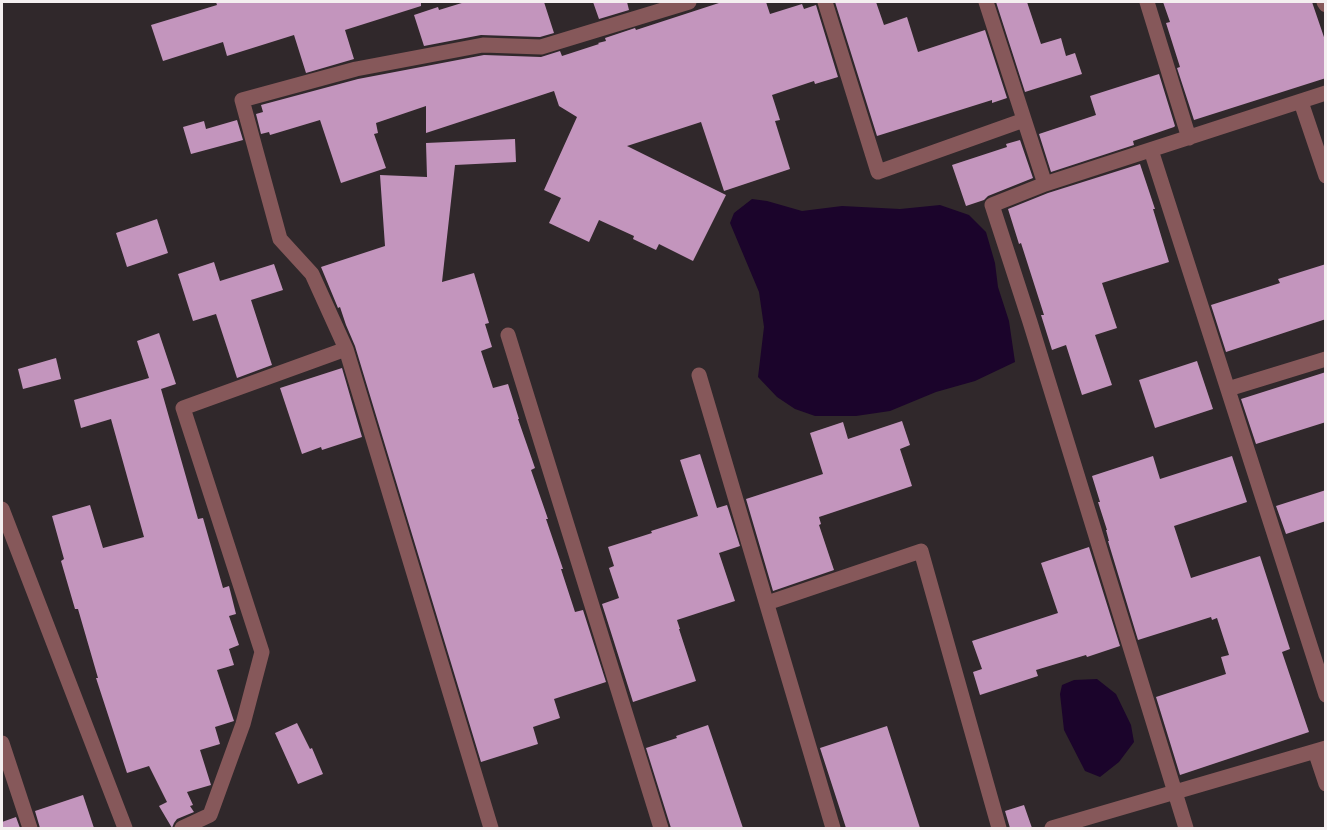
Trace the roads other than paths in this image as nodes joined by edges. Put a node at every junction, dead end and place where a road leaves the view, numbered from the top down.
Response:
1 (689, 2) edge
2 (825, 2) edge
3 (986, 2) edge
4 (1147, 2) edge
5 (1326, 93) edge
6 (1301, 102) junction
7 (1024, 120) junction
8 (1189, 138) junction
9 (1151, 150) junction
10 (1326, 176) edge
11 (1045, 184) junction
12 (508, 336) dead end
13 (346, 349) junction
14 (1326, 359) edge
15 (699, 375) dead end
16 (1228, 389) junction
17 (2, 509) edge
18 (767, 603) junction
19 (1326, 695) edge
20 (2, 743) edge
21 (1321, 749) edge
22 (1326, 784) edge
23 (1174, 792) junction
24 (30, 828) edge
25 (125, 828) edge
26 (182, 828) edge
27 (492, 828) edge
28 (661, 828) edge
29 (832, 828) edge
30 (999, 828) edge
31 (1052, 828) edge
32 (1186, 828) edge

1 - 13 street
2 - 7 street
3 - 7 street
4 - 8 street
5 - 6 street
6 - 8 street
6 - 10 street
7 - 11 street
8 - 9 street
9 - 11 street
9 - 16 street
11 - 23 street
12 - 28 street
13 - 26 street
13 - 27 street
14 - 16 street
15 - 18 street
16 - 19 street
17 - 25 street
18 - 29 street
18 - 30 street
20 - 24 street
21 - 22 street
21 - 23 street
23 - 31 street
23 - 32 street

